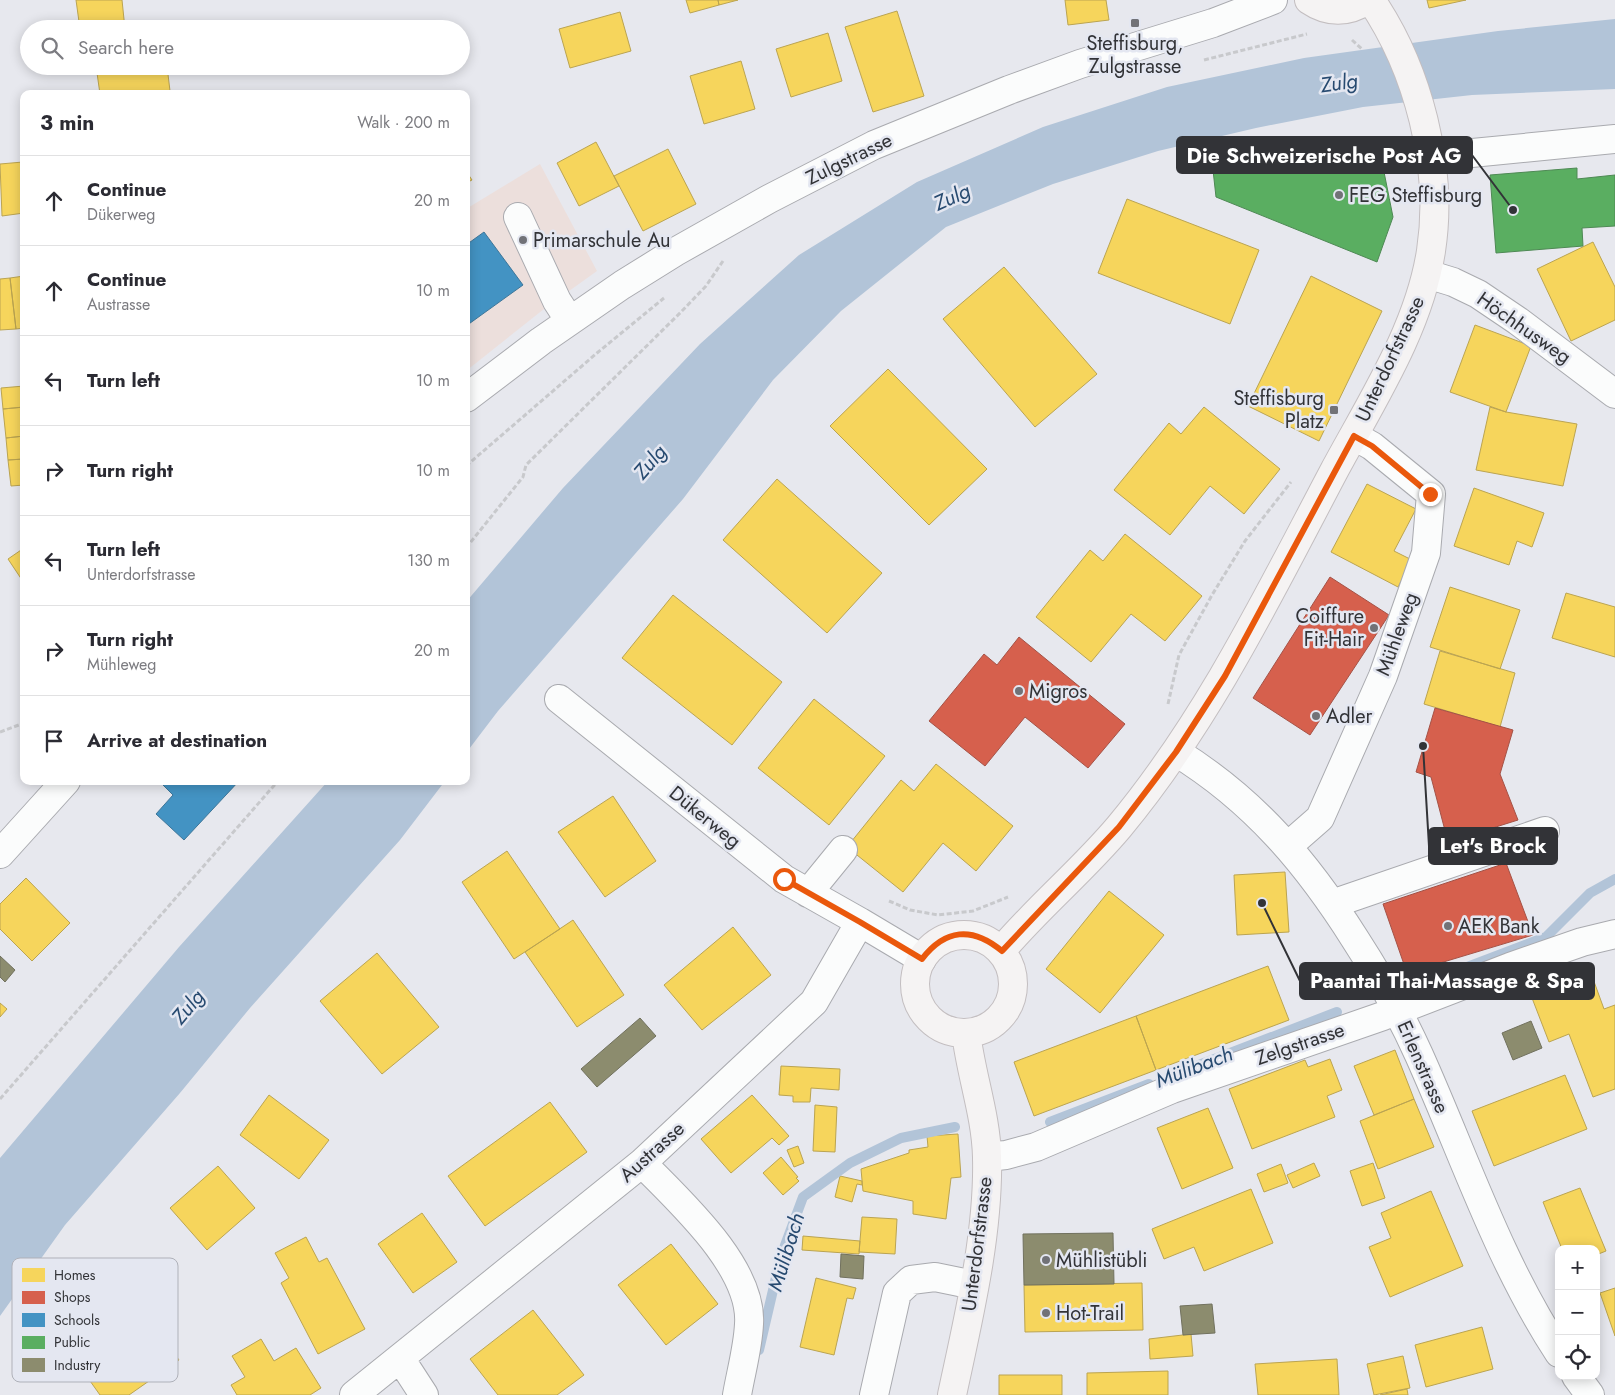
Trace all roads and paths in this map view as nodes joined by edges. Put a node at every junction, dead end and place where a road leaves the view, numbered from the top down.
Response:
1 (1273, 0) edge
2 (1308, 0) edge
3 (1367, 0) edge
4 (1371, 0) edge
5 (1311, 33) dead end
6 (1349, 39) dead end
7 (1355, 42) dead end
8 (1197, 62) dead end
9 (1615, 139) edge
10 (1428, 146) junction
11 (518, 217) dead end
12 (719, 260) dead end
13 (1427, 274) junction
14 (670, 293) dead end
15 (570, 320) junction
16 (1615, 394) edge
17 (470, 395) edge
18 (1354, 436) junction
19 (470, 463) edge
20 (1292, 481) dead end
21 (470, 543) edge
22 (559, 699) dead end
23 (1166, 712) dead end
24 (20, 724) edge
25 (0, 732) edge
26 (1176, 752) junction
27 (62, 785) edge
28 (275, 785) edge
29 (1545, 831) dead end
30 (1288, 846) junction
31 (843, 850) dead end
32 (0, 854) edge
33 (1015, 890) dead end
34 (808, 893) junction
35 (886, 900) dead end
36 (1332, 904) junction
37 (860, 922) junction
38 (1615, 934) edge
39 (1002, 951) junction
40 (922, 959) junction
41 (1397, 1010) junction
42 (966, 1033) junction
43 (0, 1099) edge
44 (987, 1157) junction
45 (642, 1163) junction
46 (974, 1285) junction
47 (1555, 1347) edge
48 (400, 1358) junction
49 (1579, 1380) edge
50 (354, 1395) edge
51 (424, 1395) edge
52 (737, 1395) edge
53 (874, 1395) edge
54 (952, 1395) edge
55 (1590, 1395) edge

1 - 15 street, Zulgstrasse
2 - 3 main road
4 - 10 main road, Unterdorfstrasse
5 - 8 path
6 - 7 path
9 - 10 street
10 - 13 main road, Unterdorfstrasse
11 - 15 street
12 - 21 path
13 - 16 street, Höchhusweg
13 - 18 main road, Unterdorfstrasse
14 - 19 path
15 - 17 street, Zulgstrasse
18 - 26 main road, Unterdorfstrasse
18 - 30 street, Mühleweg
20 - 23 path
22 - 34 street, Dükerweg
24 - 25 path
26 - 30 street, Erlenstrasse
26 - 39 main road, Unterdorfstrasse
27 - 32 street
28 - 43 path
29 - 36 street
30 - 36 street, Erlenstrasse
31 - 34 street
33 - 35 path
34 - 37 street, Dükerweg
36 - 41 street, Erlenstrasse
37 - 40 street
37 - 45 street, Austrasse
38 - 41 street, Zelgstrasse
39 - 40 main road
39 - 42 main road
40 - 42 main road
41 - 44 street, Zelgstrasse
41 - 47 street, Erlenstrasse
42 - 44 main road, Unterdorfstrasse
44 - 46 main road, Unterdorfstrasse
45 - 48 street, Austrasse
45 - 52 street
46 - 53 street
46 - 54 main road, Unterdorfstrasse
48 - 50 street, Austrasse
48 - 51 street
49 - 55 street

